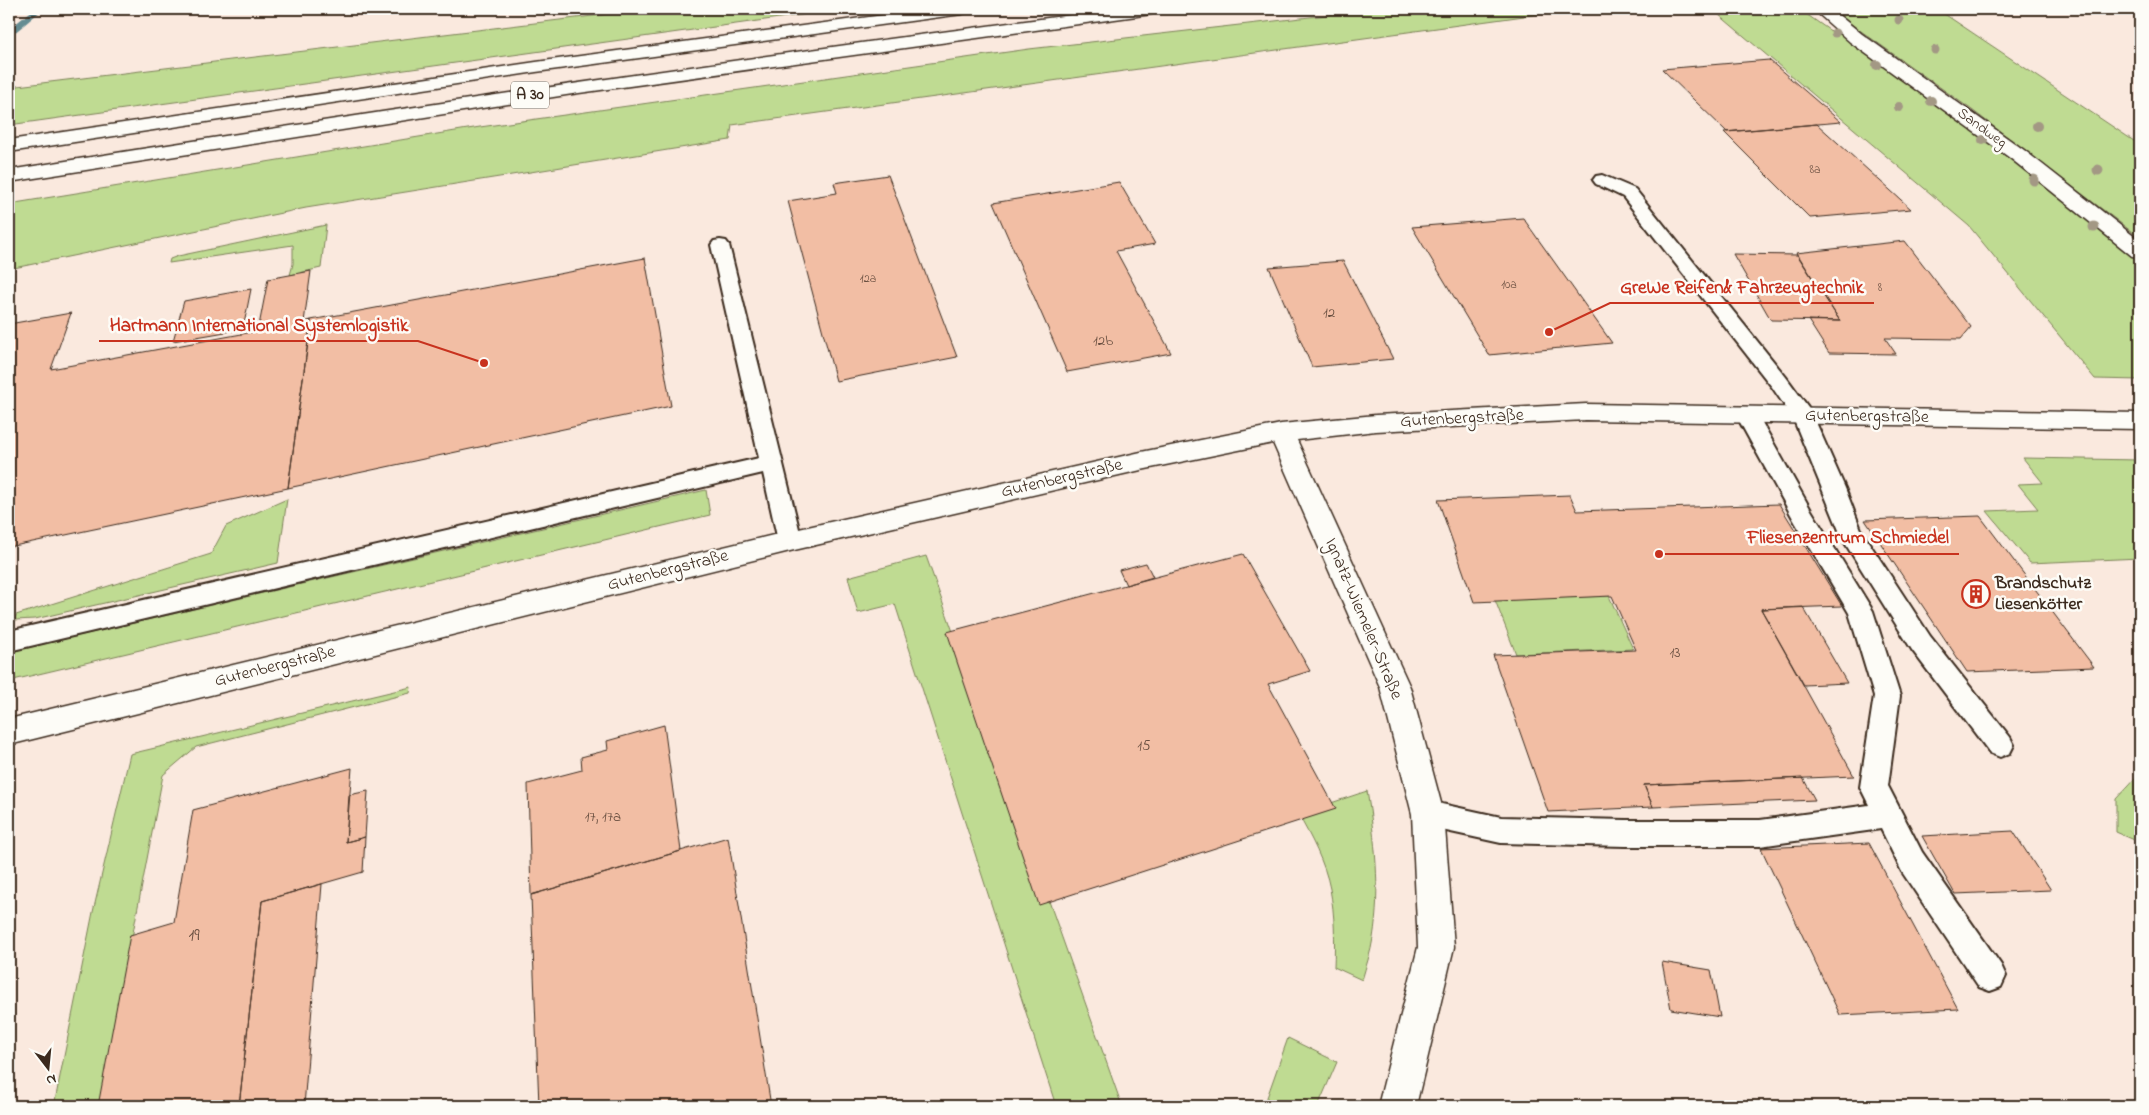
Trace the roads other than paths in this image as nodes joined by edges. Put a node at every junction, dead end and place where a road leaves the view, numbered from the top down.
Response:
1 (962, 9) edge
2 (1151, 9) edge
3 (1821, 9) edge
4 (9, 146) edge
5 (9, 176) edge
6 (1602, 180) dead end
7 (720, 245) dead end
8 (2140, 251) edge
9 (1747, 414) junction
10 (1803, 416) junction
11 (2140, 421) edge
12 (1281, 433) junction
13 (771, 463) junction
14 (790, 541) junction
15 (9, 641) edge
16 (9, 732) edge
17 (2000, 744) dead end
18 (1428, 814) junction
19 (1889, 815) junction
20 (1990, 976) dead end
21 (1397, 1106) edge

1 - 4 main road, A 30
2 - 5 main road, A 30
3 - 8 main road, Sandweg
6 - 10 lane
7 - 13 lane
9 - 10 main road, Gutenbergstraße
9 - 12 main road, Gutenbergstraße
9 - 19 lane
10 - 11 main road, Gutenbergstraße
10 - 17 lane
12 - 14 main road, Gutenbergstraße
12 - 18 main road, Ignatz-Wiemeler-Straße
13 - 14 lane
13 - 15 lane
14 - 16 main road, Gutenbergstraße
18 - 19 lane
18 - 21 main road, Ignatz-Wiemeler-Straße
19 - 20 lane

